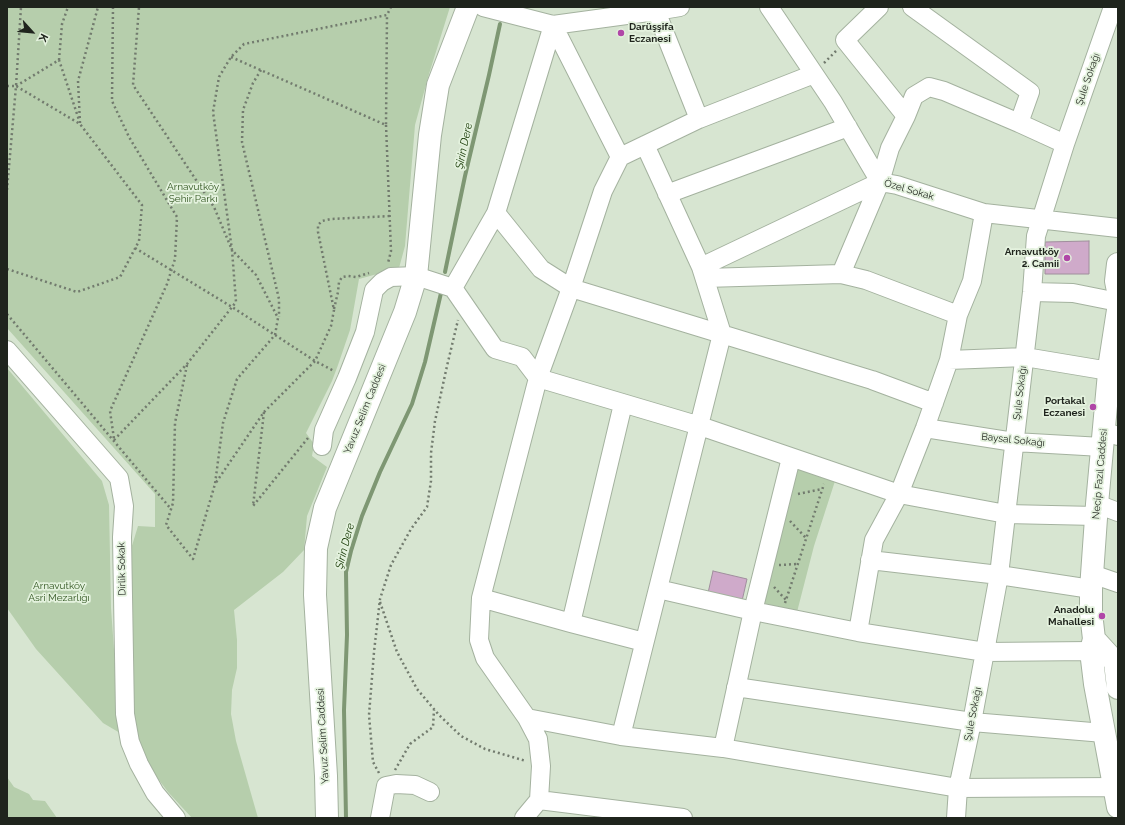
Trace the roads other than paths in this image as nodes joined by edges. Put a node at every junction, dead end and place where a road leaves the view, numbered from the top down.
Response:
1 (468, 7) edge
2 (484, 7) edge
3 (680, 7) edge
4 (770, 7) edge
5 (879, 7) edge
6 (912, 7) edge
7 (1113, 7) edge
8 (656, 11) junction
9 (553, 25) junction
10 (814, 74) junction
11 (906, 116) junction
12 (699, 119) junction
13 (1018, 123) junction
14 (848, 127) junction
15 (1066, 144) junction
16 (645, 145) junction
17 (620, 157) junction
18 (880, 182) junction
19 (667, 194) junction
20 (496, 213) junction
21 (984, 213) junction
22 (1041, 220) junction
23 (1118, 228) edge
24 (1118, 264) edge
25 (703, 272) junction
26 (841, 274) junction
27 (416, 276) junction
28 (453, 288) junction
29 (572, 288) junction
30 (1118, 291) edge
31 (1032, 292) junction
32 (1118, 302) edge
33 (1118, 310) edge
34 (958, 315) junction
35 (722, 334) junction
36 (7, 350) edge
37 (1024, 357) junction
38 (949, 360) junction
39 (1112, 366) edge
40 (538, 378) junction
41 (934, 403) junction
42 (623, 404) junction
43 (700, 426) junction
44 (925, 428) junction
45 (323, 438) road end
46 (1108, 438) edge
47 (1014, 442) junction
48 (790, 458) junction
49 (899, 494) junction
50 (1097, 510) junction
51 (1118, 512) edge
52 (1006, 514) junction
53 (870, 560) junction
54 (998, 575) junction
55 (1092, 581) junction
56 (1118, 583) edge
57 (658, 589) junction
58 (481, 598) junction
59 (753, 611) junction
60 (571, 623) junction
61 (858, 632) junction
62 (644, 642) junction
63 (1093, 645) junction
64 (985, 652) junction
65 (1116, 663) edge
66 (736, 687) junction
67 (1118, 688) edge
68 (527, 718) junction
69 (972, 722) junction
70 (1104, 732) junction
71 (621, 736) junction
72 (723, 748) junction
73 (958, 788) junction
74 (430, 792) dead end
75 (1117, 794) edge
76 (539, 800) junction
77 (176, 818) edge
78 (327, 818) edge
79 (380, 818) edge
80 (524, 818) edge
81 (683, 818) edge
82 (956, 818) edge

1 - 27 main road, Yavuz Selim Caddesi
2 - 9 street
3 - 8 street
4 - 10 street, Özel Sokak
5 - 11 street
6 - 13 street
7 - 15 street, Şule Sokağı
8 - 9 street
8 - 12 street
9 - 17 street
9 - 20 street
10 - 12 street
10 - 14 street, Özel Sokak
11 - 13 street
11 - 18 street
12 - 16 street
13 - 15 street
14 - 18 street, Özel Sokak
14 - 19 street
15 - 22 street, Şule Sokağı
16 - 17 street
16 - 19 street
17 - 29 street
18 - 21 street, Özel Sokak
18 - 25 street
18 - 26 street
19 - 25 street
20 - 28 street
20 - 29 street
21 - 22 street, Özel Sokak
21 - 34 street
22 - 23 street, Özel Sokak
22 - 31 street, Şule Sokağı
24 - 30 main road
25 - 26 street
25 - 35 street
26 - 34 street
27 - 28 street
27 - 45 street
27 - 78 main road, Yavuz Selim Caddesi
28 - 40 street
29 - 35 street
29 - 40 street
31 - 32 street
31 - 37 street, Şule Sokağı
33 - 39 main road, Necip Fazıl Caddesi
34 - 38 street
35 - 41 street
35 - 43 street
36 - 77 street, Dirlik Sokak
37 - 38 street
37 - 39 street
37 - 47 street, Şule Sokağı
38 - 41 street
39 - 46 main road, Necip Fazıl Caddesi
40 - 42 street
40 - 58 street
41 - 44 street
42 - 43 street
42 - 60 street
43 - 48 street
43 - 57 street
44 - 47 street, Baysal Sokağı
44 - 49 street
46 - 47 street, Baysal Sokağı
46 - 50 main road, Necip Fazıl Caddesi
47 - 52 street, Şule Sokağı
48 - 49 street
48 - 59 street
49 - 52 street
49 - 53 street
50 - 51 street
50 - 52 street
50 - 55 main road, Necip Fazıl Caddesi
52 - 54 street, Şule Sokağı
53 - 54 street
53 - 61 street
54 - 55 street
54 - 64 street, Şule Sokağı
55 - 56 street
55 - 63 main road, Necip Fazıl Caddesi
57 - 59 street
57 - 62 street
58 - 60 street
58 - 68 street
59 - 61 street
59 - 66 street
60 - 62 street
61 - 64 street
62 - 71 street
63 - 64 street
63 - 65 main road
63 - 70 main road, Necip Fazıl Caddesi
64 - 69 street, Şule Sokağı
65 - 67 main road
66 - 69 street
66 - 72 street
68 - 71 street
68 - 76 street
69 - 70 street
69 - 73 street, Şule Sokağı
70 - 75 main road, Necip Fazıl Caddesi
71 - 72 street
72 - 73 street
73 - 75 street
73 - 82 street, Şule Sokağı
74 - 79 street
76 - 80 street
76 - 81 street

